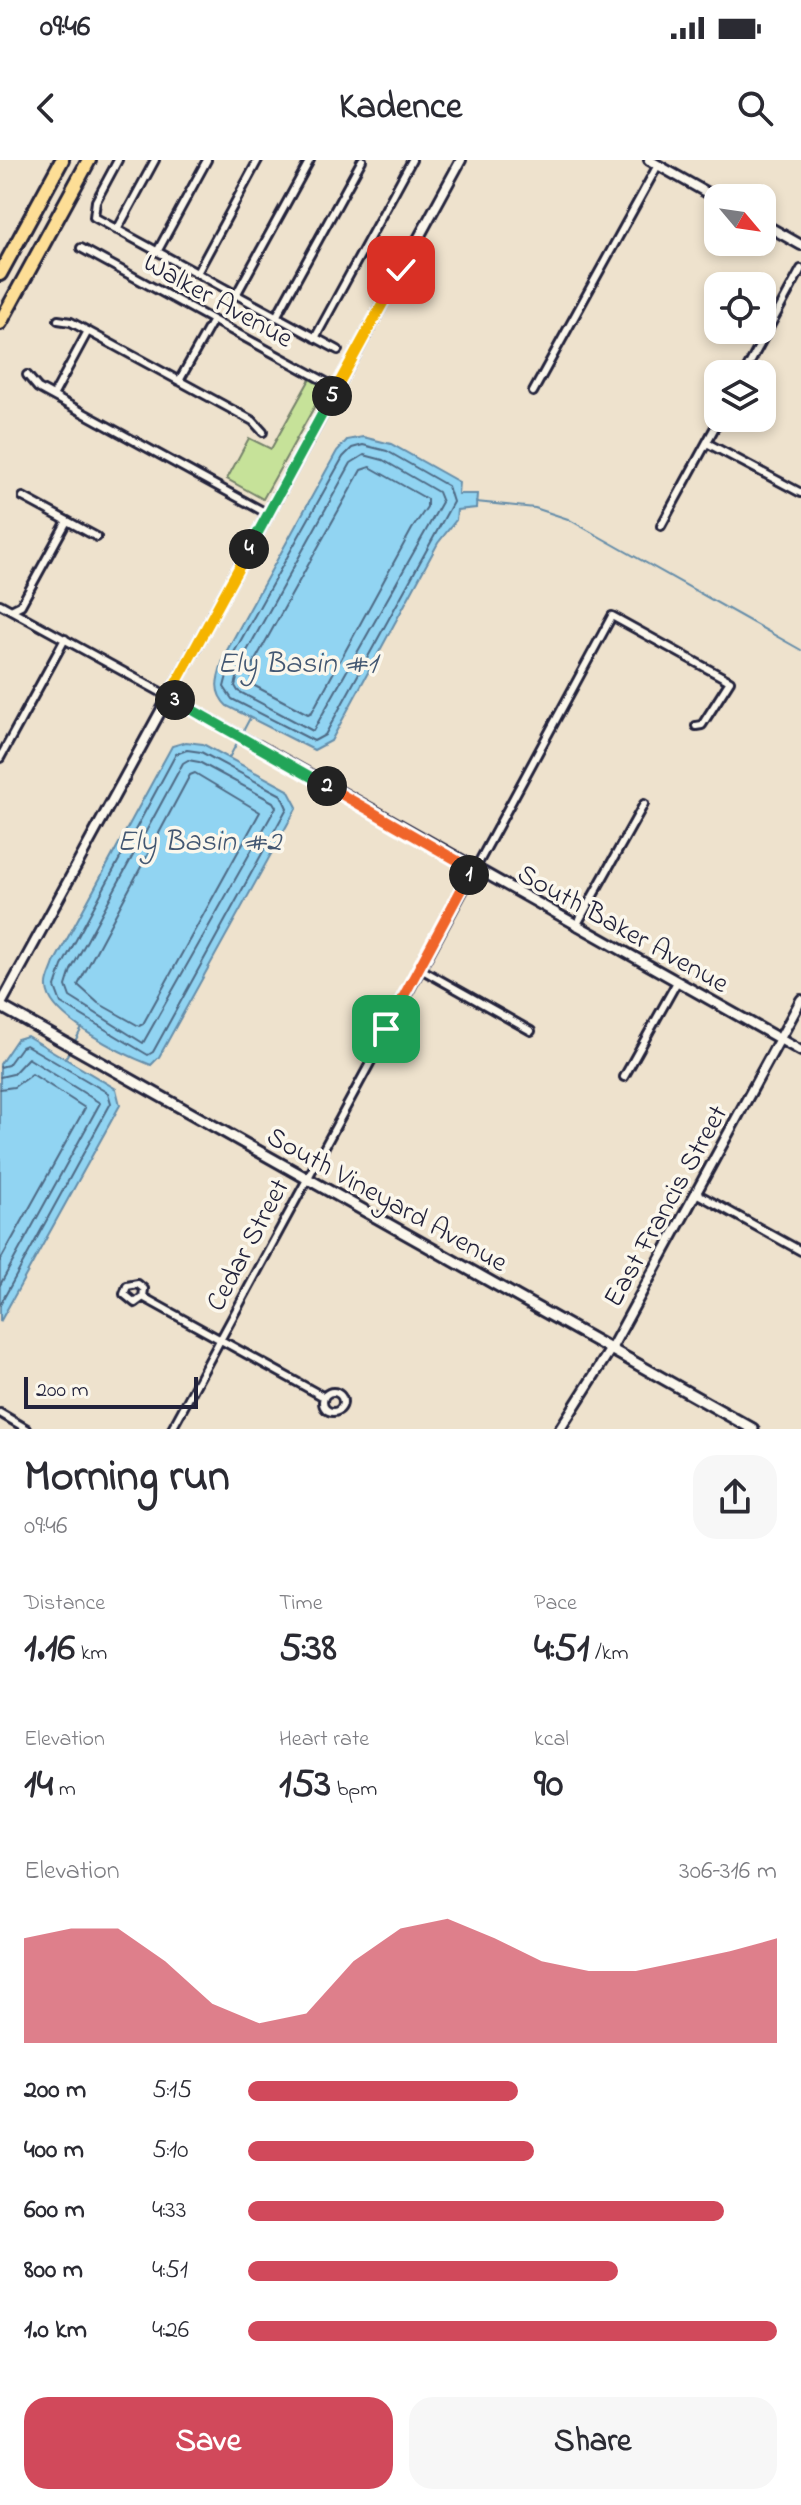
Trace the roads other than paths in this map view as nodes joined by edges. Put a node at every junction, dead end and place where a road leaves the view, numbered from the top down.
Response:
1 (62, 160) edge
2 (89, 160) edge
3 (118, 160) edge
4 (155, 160) edge
5 (207, 160) edge
6 (258, 160) edge
7 (310, 160) edge
8 (362, 160) edge
9 (412, 160) edge
10 (461, 160) edge
11 (653, 162) edge
12 (704, 191) edge
13 (117, 230) junction
14 (776, 231) edge
15 (801, 245) edge
16 (81, 248) dead end
17 (157, 252) junction
18 (801, 269) edge
19 (197, 273) junction
20 (0, 274) edge
21 (236, 295) junction
22 (276, 317) junction
23 (58, 320) dead end
24 (213, 320) junction
25 (0, 323) edge
26 (88, 331) junction
27 (315, 338) junction
28 (338, 350) dead end
29 (752, 360) edge
30 (27, 375) dead end
31 (179, 381) junction
32 (337, 388) junction
33 (533, 392) dead end
34 (53, 396) junction
35 (263, 432) dead end
36 (713, 432) edge
37 (707, 443) junction
38 (801, 493) edge
39 (23, 497) dead end
40 (268, 514) junction
41 (67, 521) junction
42 (661, 526) dead end
43 (97, 537) dead end
44 (0, 604) edge
45 (11, 610) junction
46 (65, 639) junction
47 (169, 696) junction
48 (696, 726) dead end
49 (259, 746) joint
50 (0, 758) edge
51 (644, 804) dead end
52 (472, 869) junction
53 (576, 926) junction
54 (419, 968) junction
55 (677, 982) junction
56 (801, 1000) edge
57 (0, 1006) edge
58 (531, 1031) dead end
59 (780, 1039) junction
60 (801, 1051) edge
61 (624, 1077) dead end
62 (306, 1178) junction
63 (696, 1193) junction
64 (801, 1251) edge
65 (143, 1297) dead end
66 (220, 1340) junction
67 (612, 1347) junction
68 (324, 1397) dead end
69 (0, 1413) edge
70 (27, 1429) edge
71 (172, 1429) edge
72 (560, 1429) edge
73 (753, 1429) edge

1 - 20 highway
2 - 25 highway
3 - 13 street, Walker Avenue
4 - 13 street
5 - 17 street
6 - 19 street
7 - 21 street
8 - 22 street
9 - 27 street
10 - 32 street
11 - 12 street
11 - 33 street
13 - 17 street, Walker Avenue
14 - 15 street
16 - 24 street, Walker Avenue
17 - 19 street, Walker Avenue
18 - 29 street
19 - 21 street, Walker Avenue
21 - 22 street, Walker Avenue
22 - 27 street, Walker Avenue
23 - 26 street
24 - 31 street
24 - 32 street, Walker Avenue
26 - 31 street
26 - 34 street
27 - 28 street, Walker Avenue
30 - 34 street
31 - 35 street
32 - 40 street
34 - 40 street
36 - 37 street
37 - 38 street
37 - 42 street
39 - 41 street
40 - 47 street
41 - 43 street
41 - 45 street
44 - 45 street
45 - 46 street
46 - 47 street
46 - 50 street
47 - 49 street
47 - 57 street
48 - 52 street, Cedar Street
49 - 52 street, South Baker Avenue
51 - 53 street
52 - 53 street, South Baker Avenue
52 - 54 street, Cedar Street
53 - 55 street, South Baker Avenue
54 - 58 street
54 - 62 street, Cedar Street
55 - 59 street, South Baker Avenue
55 - 61 street
56 - 59 street, East Francis Street
57 - 62 main road, South Vineyard Avenue
59 - 60 street, South Baker Avenue
59 - 63 street, East Francis Street
62 - 66 street, Cedar Street
62 - 67 main road, South Vineyard Avenue
63 - 64 street
63 - 67 street, East Francis Street
65 - 66 street
66 - 68 street
66 - 71 street, Cedar Street
67 - 72 street, East Francis Street
67 - 73 main road, South Vineyard Avenue
69 - 70 street

